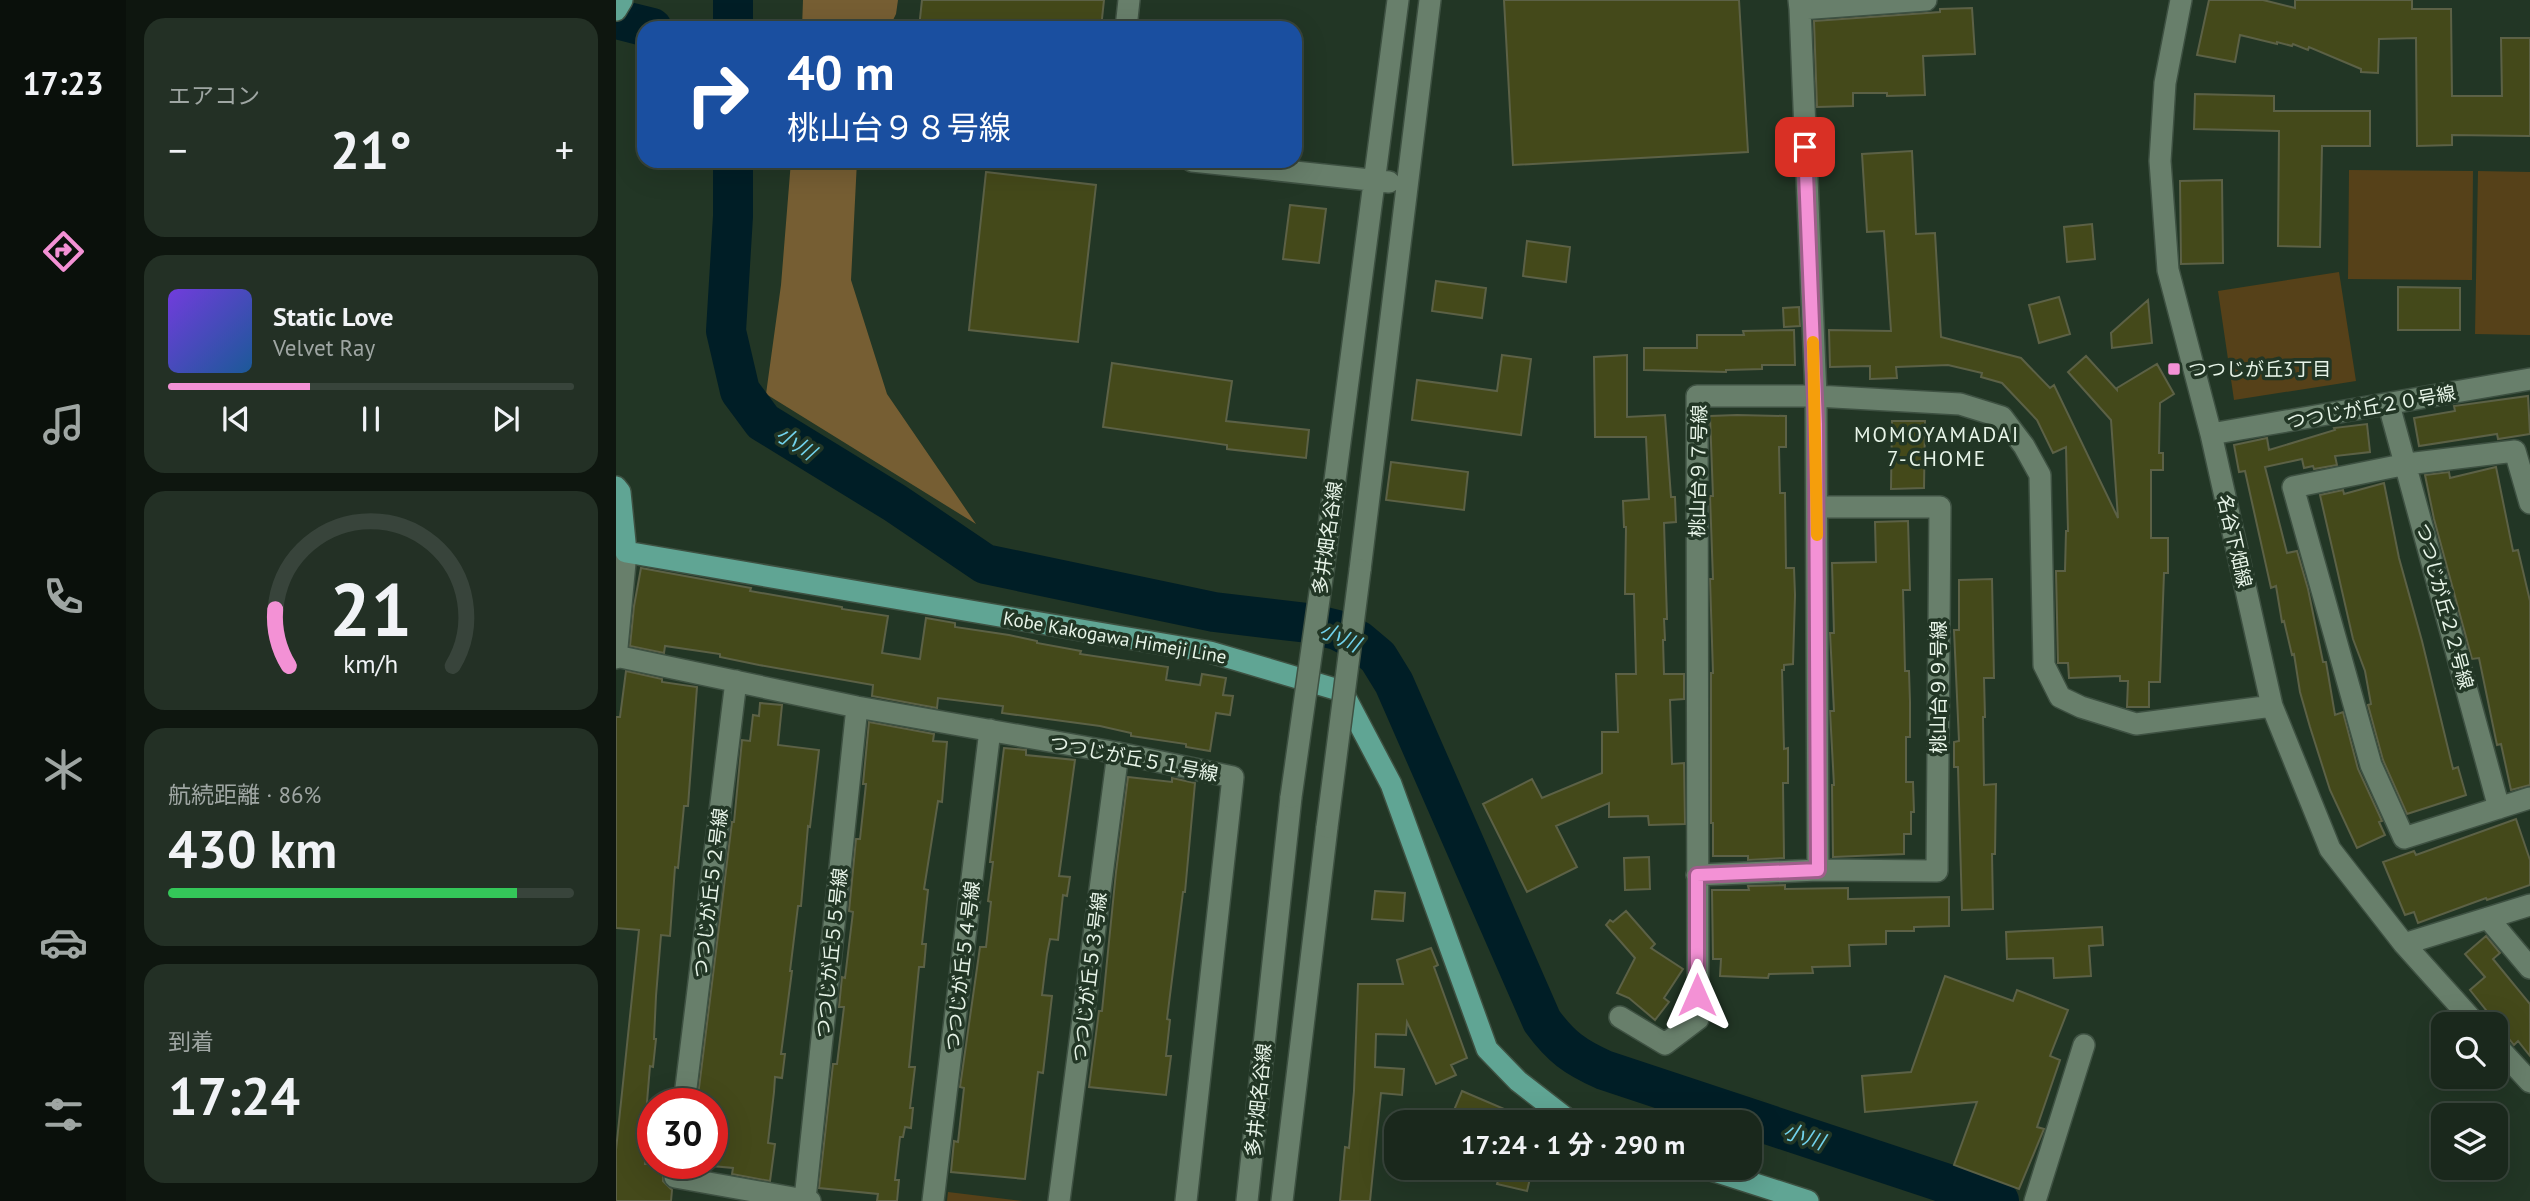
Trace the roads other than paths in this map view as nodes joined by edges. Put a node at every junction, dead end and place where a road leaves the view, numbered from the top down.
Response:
1 (622, 0) edge
2 (1129, 0) edge
3 (1398, 0) edge
4 (1430, 0) edge
5 (1926, 0) edge
6 (2181, 0) edge
7 (1896, 1) edge
8 (1799, 4) edge
9 (616, 10) edge
10 (1127, 21) edge
11 (1256, 168) edge
12 (1376, 181) junction
13 (1405, 184) junction
14 (2530, 379) edge
15 (1815, 396) junction
16 (2389, 405) junction
17 (2211, 434) junction
18 (2407, 464) junction
19 (616, 487) edge
20 (2530, 503) edge
21 (1817, 507) junction
22 (626, 552) junction
23 (616, 657) edge
24 (736, 681) junction
25 (2272, 706) junction
26 (857, 707) junction
27 (990, 730) junction
28 (1118, 753) junction
29 (2530, 799) edge
30 (2499, 808) junction
31 (1818, 870) junction
32 (1697, 875) junction
33 (2530, 905) edge
34 (2488, 918) junction
35 (2404, 944) junction
36 (2530, 968) edge
37 (2465, 1012) edge
38 (1619, 1017) dead end
39 (2084, 1045) dead end
40 (2508, 1058) edge
41 (2530, 1082) edge
42 (686, 1088) edge
43 (1556, 1110) edge
44 (686, 1179) edge
45 (1743, 1180) edge
46 (807, 1200) edge
47 (933, 1201) edge
48 (1059, 1201) edge
49 (1186, 1201) edge
50 (1247, 1201) edge
51 (1282, 1201) edge
52 (1808, 1201) edge
53 (2035, 1201) edge

1 - 9 main road
2 - 10 street
3 - 12 street, 多井畑名谷線
4 - 13 street, 多井畑名谷線
5 - 7 street
6 - 17 street, 名谷下畑線
7 - 8 street
8 - 15 street
11 - 12 street
12 - 13 street
12 - 50 street, 多井畑名谷線, bridge
13 - 51 street, 多井畑名谷線, bridge
14 - 16 street, つつじが丘２０号線
15 - 21 street
15 - 25 street, 桃山台９７号線
15 - 32 street, 桃山台９７号線
16 - 17 street, つつじが丘２０号線
16 - 18 street, つつじが丘２２号線
17 - 25 street, 名谷下畑線
18 - 20 street
18 - 30 street, つつじが丘２２号線
18 - 30 street
19 - 22 main road
21 - 31 street
21 - 31 street, 桃山台９９号線
22 - 23 street
22 - 43 main road, Kobe Kakogawa Himeji Line
23 - 24 street, つつじが丘５１号線
24 - 26 street, つつじが丘５１号線
24 - 42 street, つつじが丘５２号線
25 - 35 street, 名谷下畑線
26 - 27 street, つつじが丘５１号線
26 - 46 street, つつじが丘５５号線
27 - 28 street, つつじが丘５１号線
27 - 47 street, つつじが丘５４号線
28 - 48 street, つつじが丘５３号線
28 - 49 street, つつじが丘５１号線
29 - 30 street
31 - 32 street
32 - 38 street, 桃山台９７号線
33 - 34 street
34 - 35 street
34 - 36 street
35 - 37 street, 名谷下畑線
39 - 53 street
40 - 41 street
44 - 46 street
45 - 52 main road

